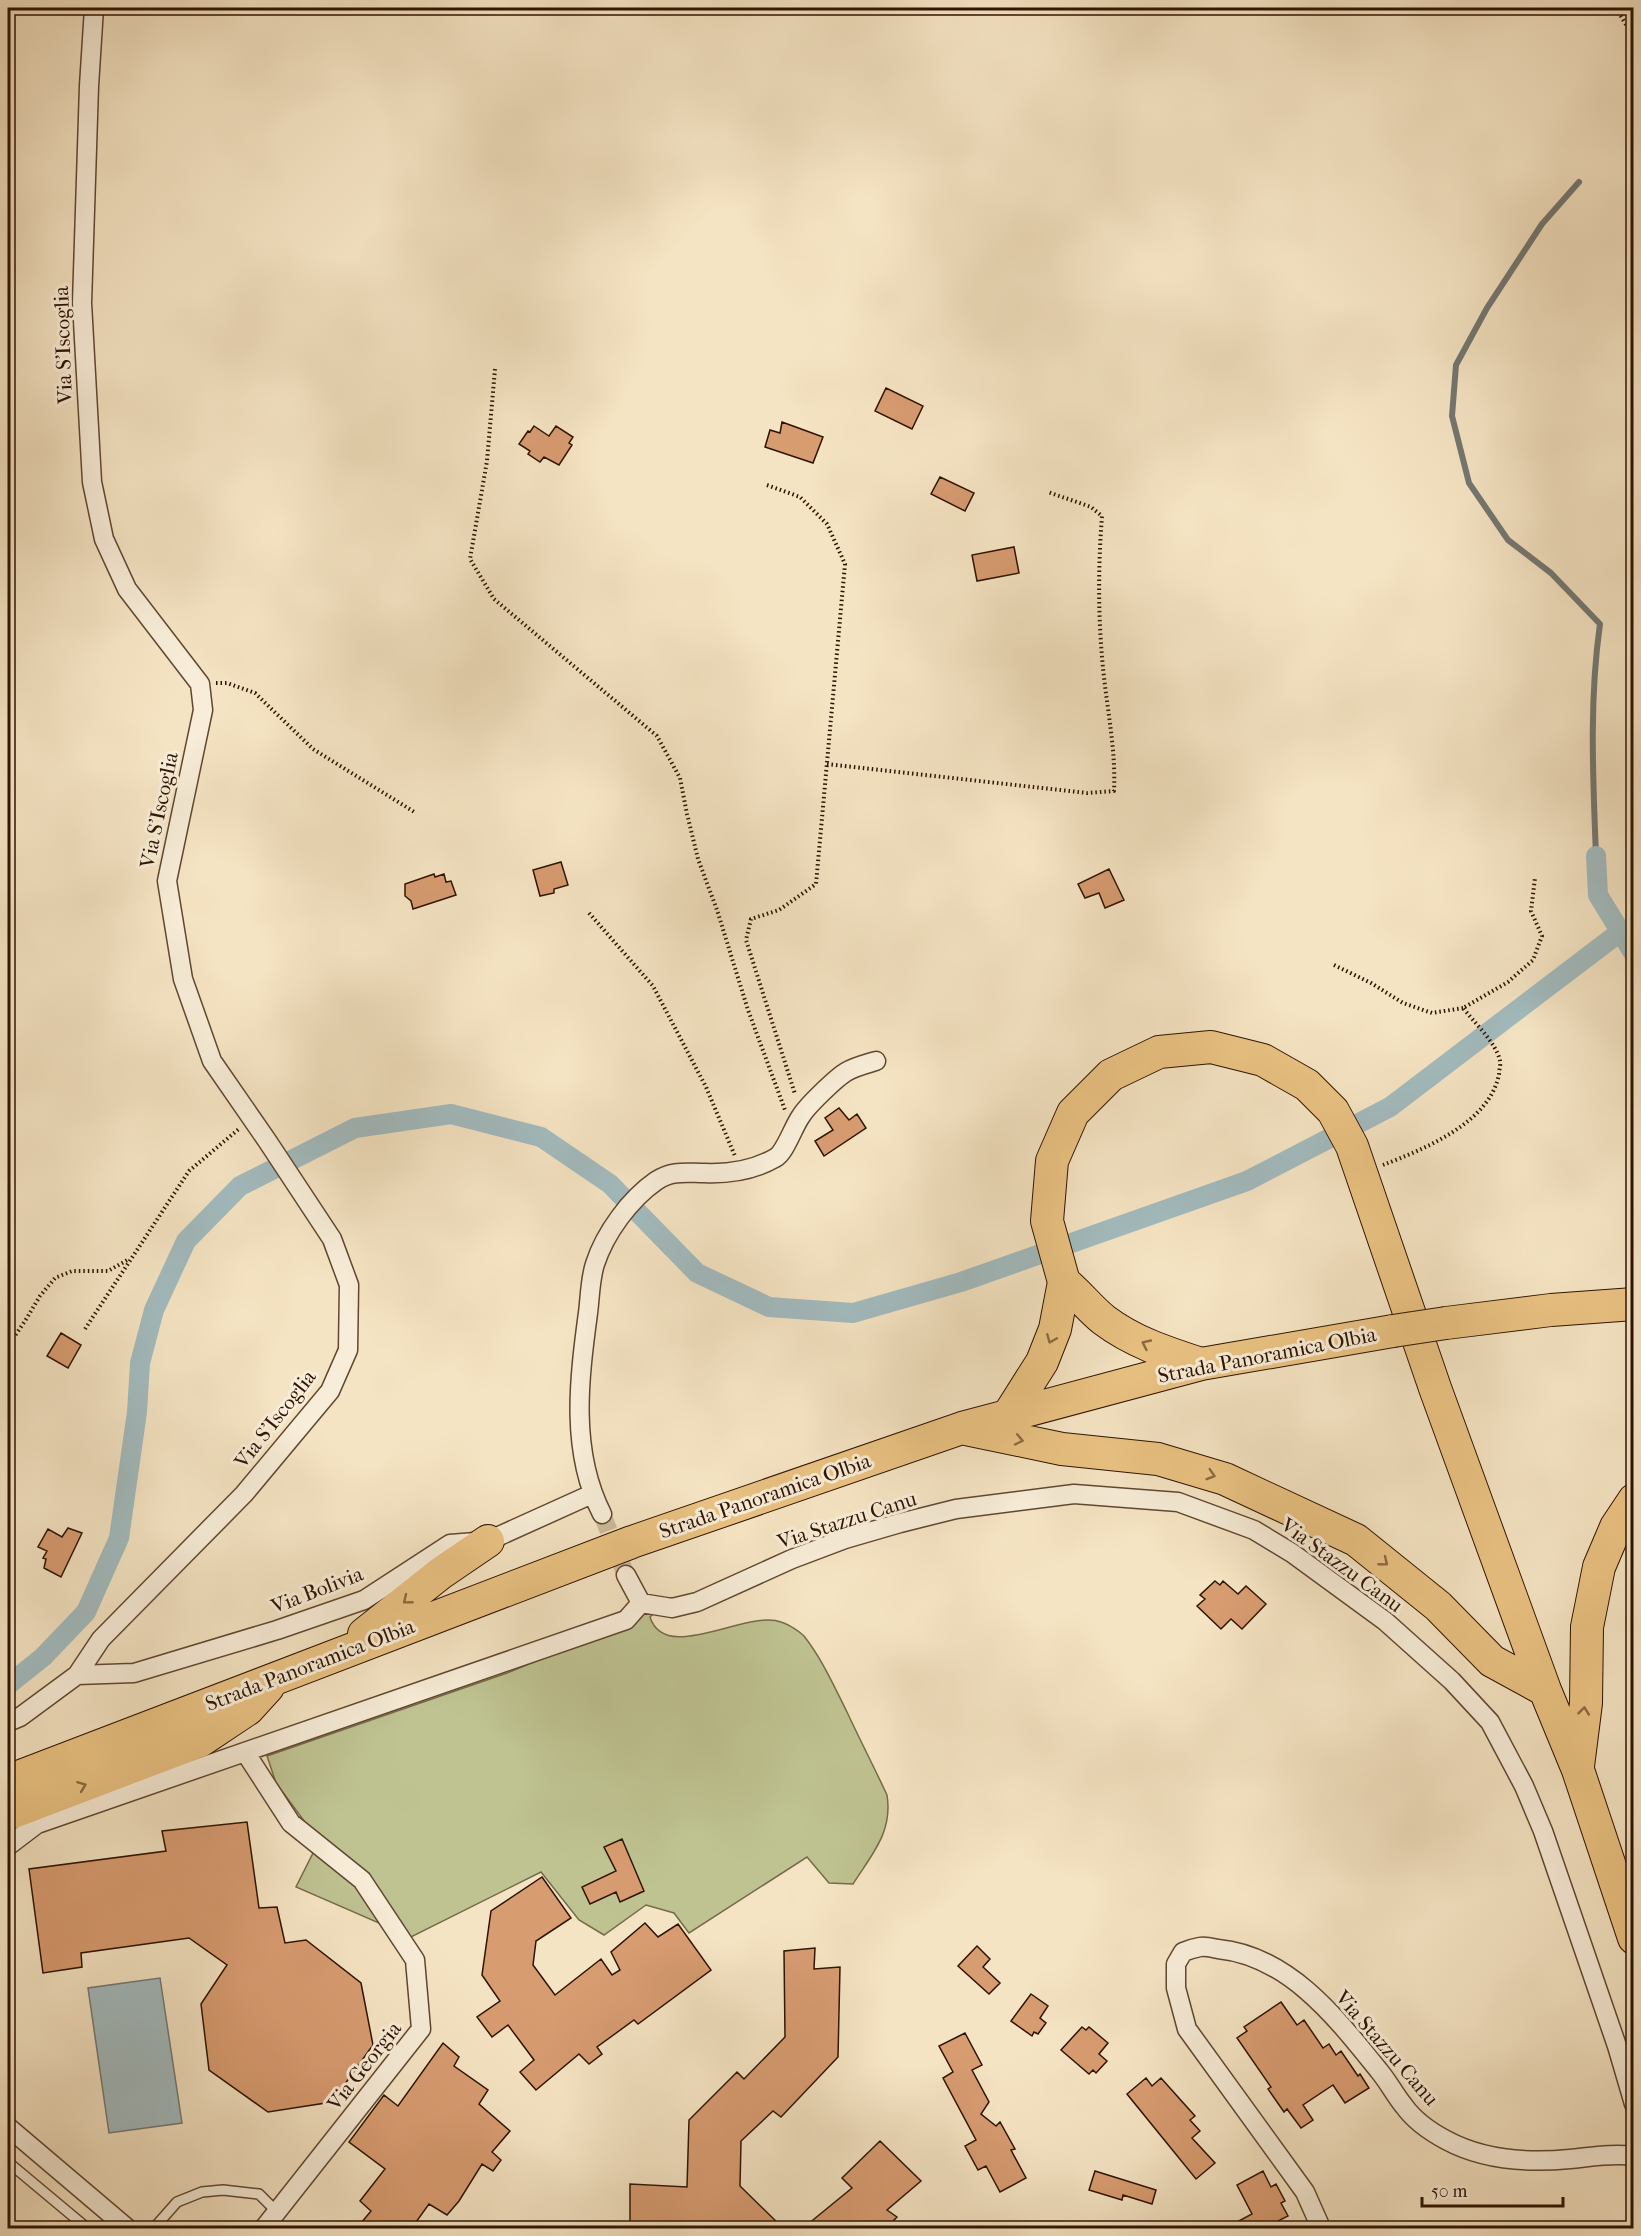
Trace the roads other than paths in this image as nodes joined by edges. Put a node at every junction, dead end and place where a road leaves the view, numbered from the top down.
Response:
1 (94, 8) edge
2 (876, 1061) dead end
3 (1061, 1273) junction
4 (1634, 1304) edge
5 (1201, 1364) junction
6 (1009, 1414) junction
7 (962, 1428) junction
8 (592, 1494) junction
9 (1634, 1500) edge
10 (602, 1514) tunnel mouth
11 (488, 1541) junction
12 (626, 1575) tunnel mouth
13 (641, 1603) junction
14 (340, 1653) junction
15 (77, 1675) junction
16 (279, 1676) junction
17 (1545, 1690) junction
18 (8, 1722) edge
19 (245, 1752) junction
20 (1578, 1770) junction
21 (8, 1781) edge
22 (8, 1814) edge
23 (8, 1846) edge
24 (1634, 1938) edge
25 (1634, 2104) edge
26 (8, 2127) edge
27 (1634, 2156) edge
28 (8, 2162) edge
29 (276, 2211) junction
30 (87, 2229) edge
31 (127, 2229) edge
32 (154, 2229) edge
33 (264, 2229) edge
34 (1321, 2229) edge

1 - 15 street, Via S'Iscoglia
2 - 8 street
5 -> 3 highway
3 -> 6 highway
3 - 17 highway
4 - 5 highway, Strada Panoramica Olbia, bridge
5 - 6 highway, Strada Panoramica Olbia
6 - 7 highway, Strada Panoramica Olbia
7 - 14 highway, Strada Panoramica Olbia
7 -> 17 highway
8 - 10 street
8 - 11 street, Via Bolivia
20 -> 9 highway
11 -> 14 highway
11 - 15 street, Via Bolivia
12 - 13 street
13 - 19 street
13 - 25 street, Via Stazzu Canu
14 - 16 highway, Strada Panoramica Olbia
15 - 18 street, Via S'Iscoglia
16 - 21 highway, Strada Panoramica Olbia
22 -> 16 highway
17 - 20 highway
19 - 23 street
19 - 29 street, Via Georgia
20 - 24 highway
26 - 31 street
27 - 34 street, Via Stazzu Canu
28 - 30 lane
29 - 32 lane
29 - 33 street, Via Georgia

